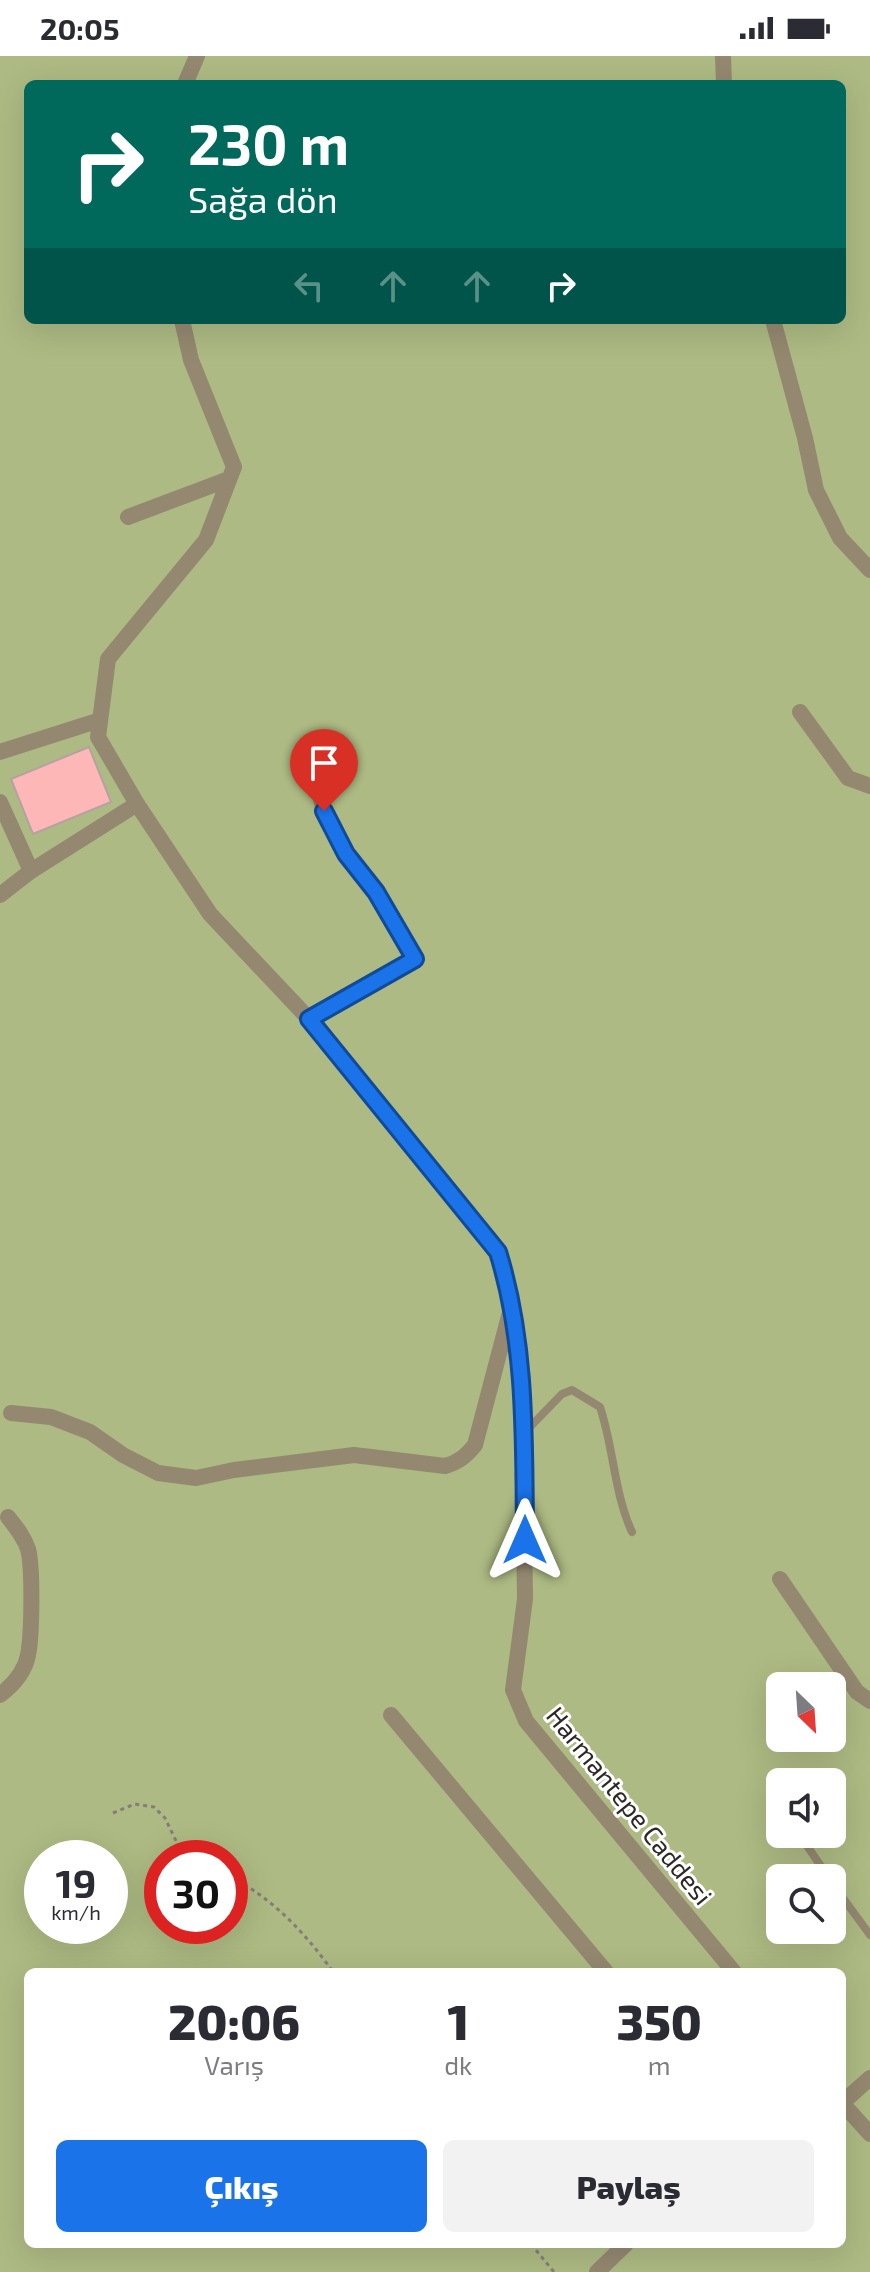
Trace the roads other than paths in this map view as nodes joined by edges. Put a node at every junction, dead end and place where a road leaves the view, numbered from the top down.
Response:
1 (197, 56) edge
2 (723, 56) edge
3 (187, 80) edge
4 (724, 80) edge
5 (183, 324) edge
6 (774, 324) edge
7 (229, 479) junction
8 (128, 517) dead end
9 (870, 570) edge
10 (800, 712) dead end
11 (100, 720) junction
12 (0, 752) edge
13 (314, 770) dead end
14 (870, 786) edge
15 (0, 802) edge
16 (137, 804) junction
17 (31, 871) junction
18 (0, 895) edge
19 (309, 1019) junction
20 (512, 1305) junction
21 (11, 1413) dead end
22 (523, 1433) junction
23 (8, 1517) dead end
24 (632, 1532) dead end
25 (780, 1579) dead end
26 (0, 1695) edge
27 (870, 1701) edge
28 (391, 1715) dead end
29 (846, 1902) edge
30 (870, 1935) edge
31 (603, 1968) edge
32 (731, 1968) edge
33 (870, 2078) edge
34 (846, 2099) edge
35 (846, 2107) edge
36 (870, 2134) edge
37 (622, 2248) edge
38 (597, 2272) edge

1 - 3 street
2 - 4 street
5 - 7 street
6 - 9 street
7 - 8 street
7 - 11 street
10 - 14 street
11 - 12 street
11 - 16 street, Harmantepe Caddesi
13 - 19 street
15 - 17 street
16 - 17 street
16 - 19 street, Harmantepe Caddesi
17 - 18 street
19 - 20 street, Harmantepe Caddesi
20 - 21 street
20 - 22 street, Harmantepe Caddesi
22 - 24 lane
22 - 32 street, Harmantepe Caddesi
23 - 26 street
25 - 27 street
28 - 31 street
29 - 30 lane
33 - 34 street
35 - 36 street
37 - 38 street

